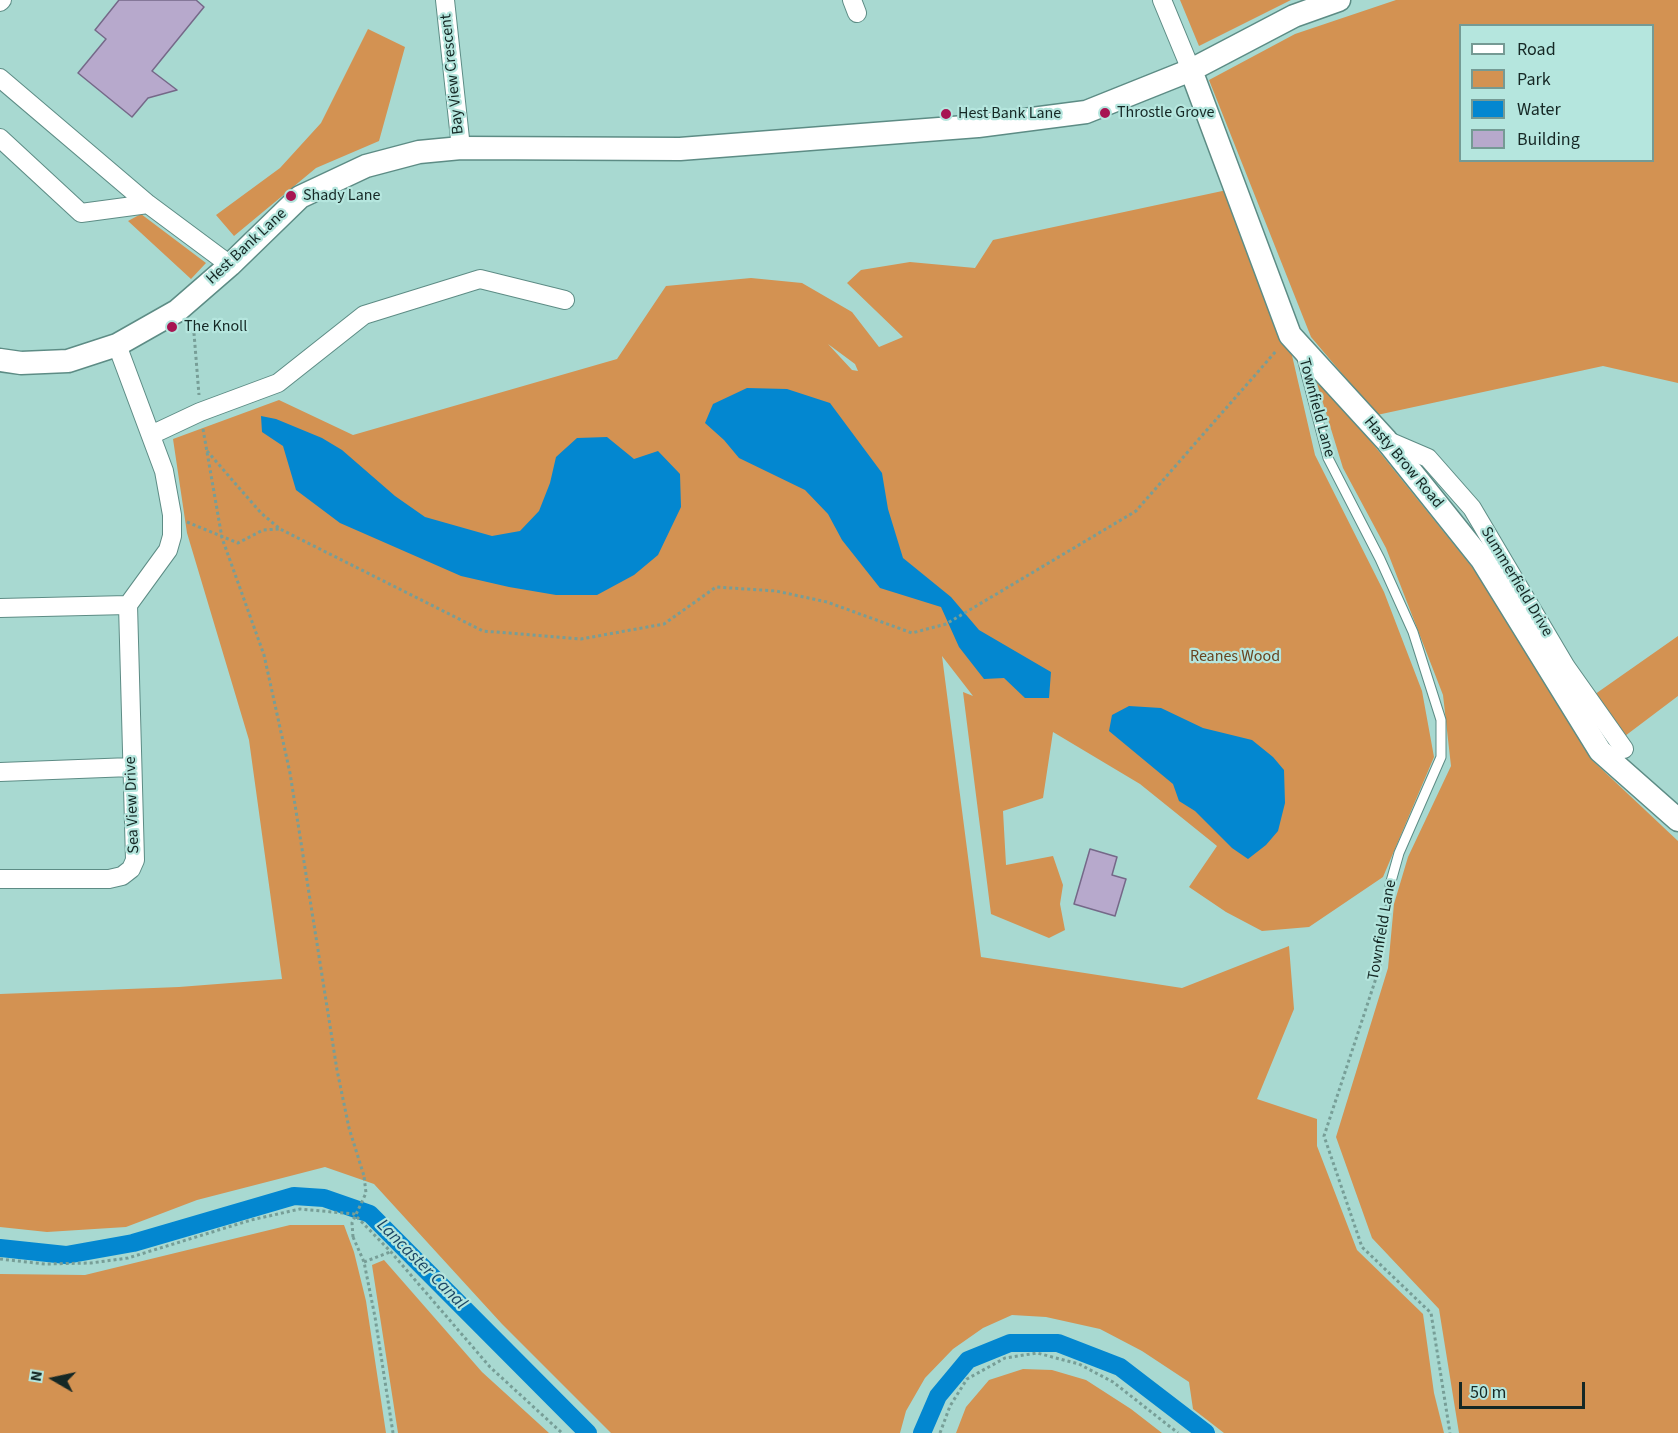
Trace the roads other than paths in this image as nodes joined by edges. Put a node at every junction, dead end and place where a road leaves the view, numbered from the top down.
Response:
1 (445, 0) edge
2 (1162, 0) edge
3 (1340, 0) edge
4 (1191, 70) junction
5 (0, 78) edge
6 (0, 138) edge
7 (461, 148) junction
8 (148, 204) junction
9 (230, 265) junction
10 (566, 300) dead end
11 (1295, 341) junction
12 (117, 345) junction
13 (0, 360) edge
14 (151, 435) junction
15 (1386, 440) junction
16 (128, 605) junction
17 (0, 608) edge
18 (1624, 749) dead end
19 (131, 767) junction
20 (0, 772) edge
21 (1678, 820) edge
22 (0, 879) edge
23 (1390, 885) road end

1 - 7 street, Bay View Crescent
2 - 4 street
3 - 4 street, Hest Bank Lane
4 - 7 street, Hest Bank Lane
4 - 11 street, Hasty Brow Road
5 - 8 street
6 - 8 street
7 - 9 street, Hest Bank Lane
8 - 9 street
9 - 12 street, Hest Bank Lane
10 - 14 street
11 - 15 street, Hasty Brow Road
11 - 23 lane, Townfield Lane
12 - 13 street, Hest Bank Lane
12 - 14 street
14 - 16 street
15 - 18 street, Summerfield Drive
15 - 21 street, Hasty Brow Road
16 - 17 street
16 - 19 street, Sea View Drive
19 - 20 street
19 - 22 street, Sea View Drive

